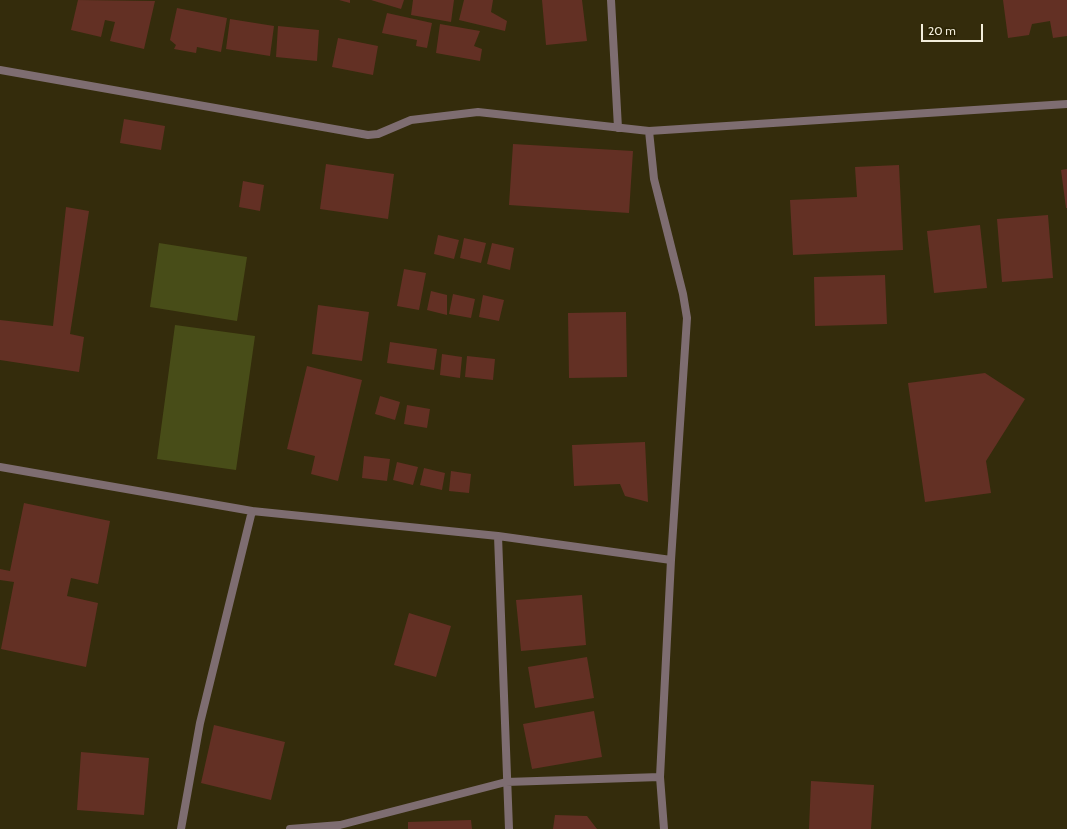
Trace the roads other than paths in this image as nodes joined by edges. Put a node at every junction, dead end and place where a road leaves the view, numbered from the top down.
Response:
1 (611, 0) edge
2 (0, 70) edge
3 (1067, 104) edge
4 (618, 128) junction
5 (649, 131) junction
6 (0, 467) edge
7 (252, 510) junction
8 (498, 536) junction
9 (671, 560) junction
10 (660, 777) junction
11 (506, 782) junction
12 (340, 827) edge
13 (181, 829) edge
14 (290, 829) edge
15 (509, 829) edge
16 (664, 829) edge

1 - 4 street
2 - 4 street
3 - 5 street
4 - 5 street
5 - 9 street
6 - 7 street
7 - 8 street
7 - 13 street
8 - 9 street
8 - 11 street
9 - 10 street
10 - 11 street
10 - 16 street
11 - 12 street
11 - 15 street
12 - 14 street

